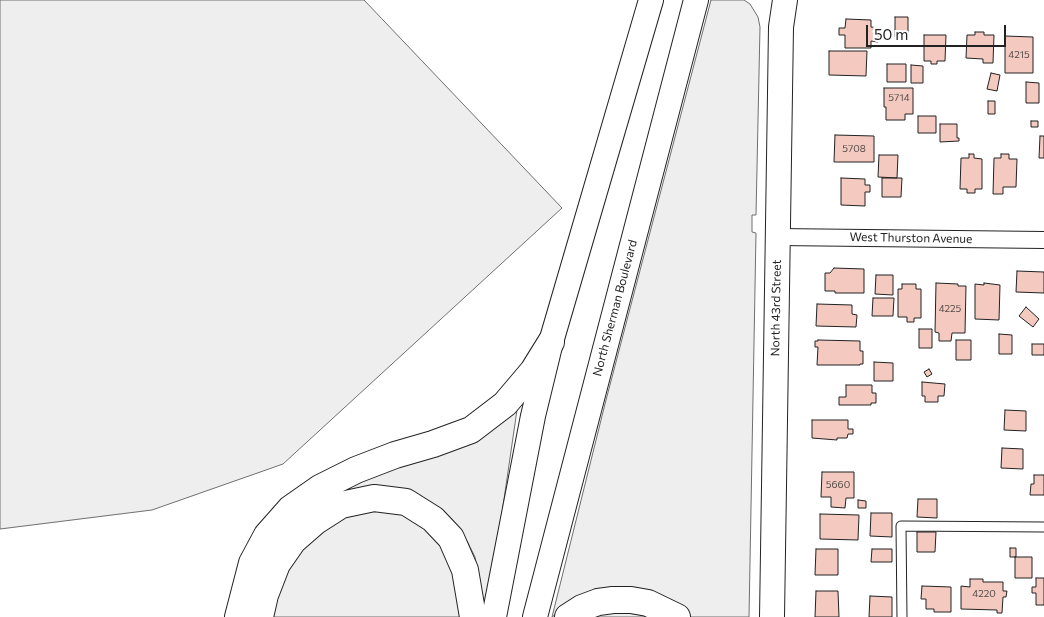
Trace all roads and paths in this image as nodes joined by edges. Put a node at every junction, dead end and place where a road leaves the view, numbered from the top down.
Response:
1 (651, 0) edge
2 (696, 0) edge
3 (785, 0) edge
4 (777, 237) junction
5 (1044, 240) edge
6 (551, 342) junction
7 (1044, 527) edge
8 (238, 617) edge
9 (260, 617) edge
10 (473, 617) edge
11 (494, 617) edge
12 (535, 617) edge
13 (568, 617) edge
14 (677, 617) edge
15 (772, 617) edge
16 (902, 617) edge

1 - 6 main road
2 - 12 main road, North Sherman Boulevard
3 - 4 main road, North 43rd Street
4 - 5 street, West Thurston Avenue
4 - 15 main road, North 43rd Street
6 - 8 main road
6 - 11 main road
7 - 16 lane
9 - 10 main road
13 - 14 main road

